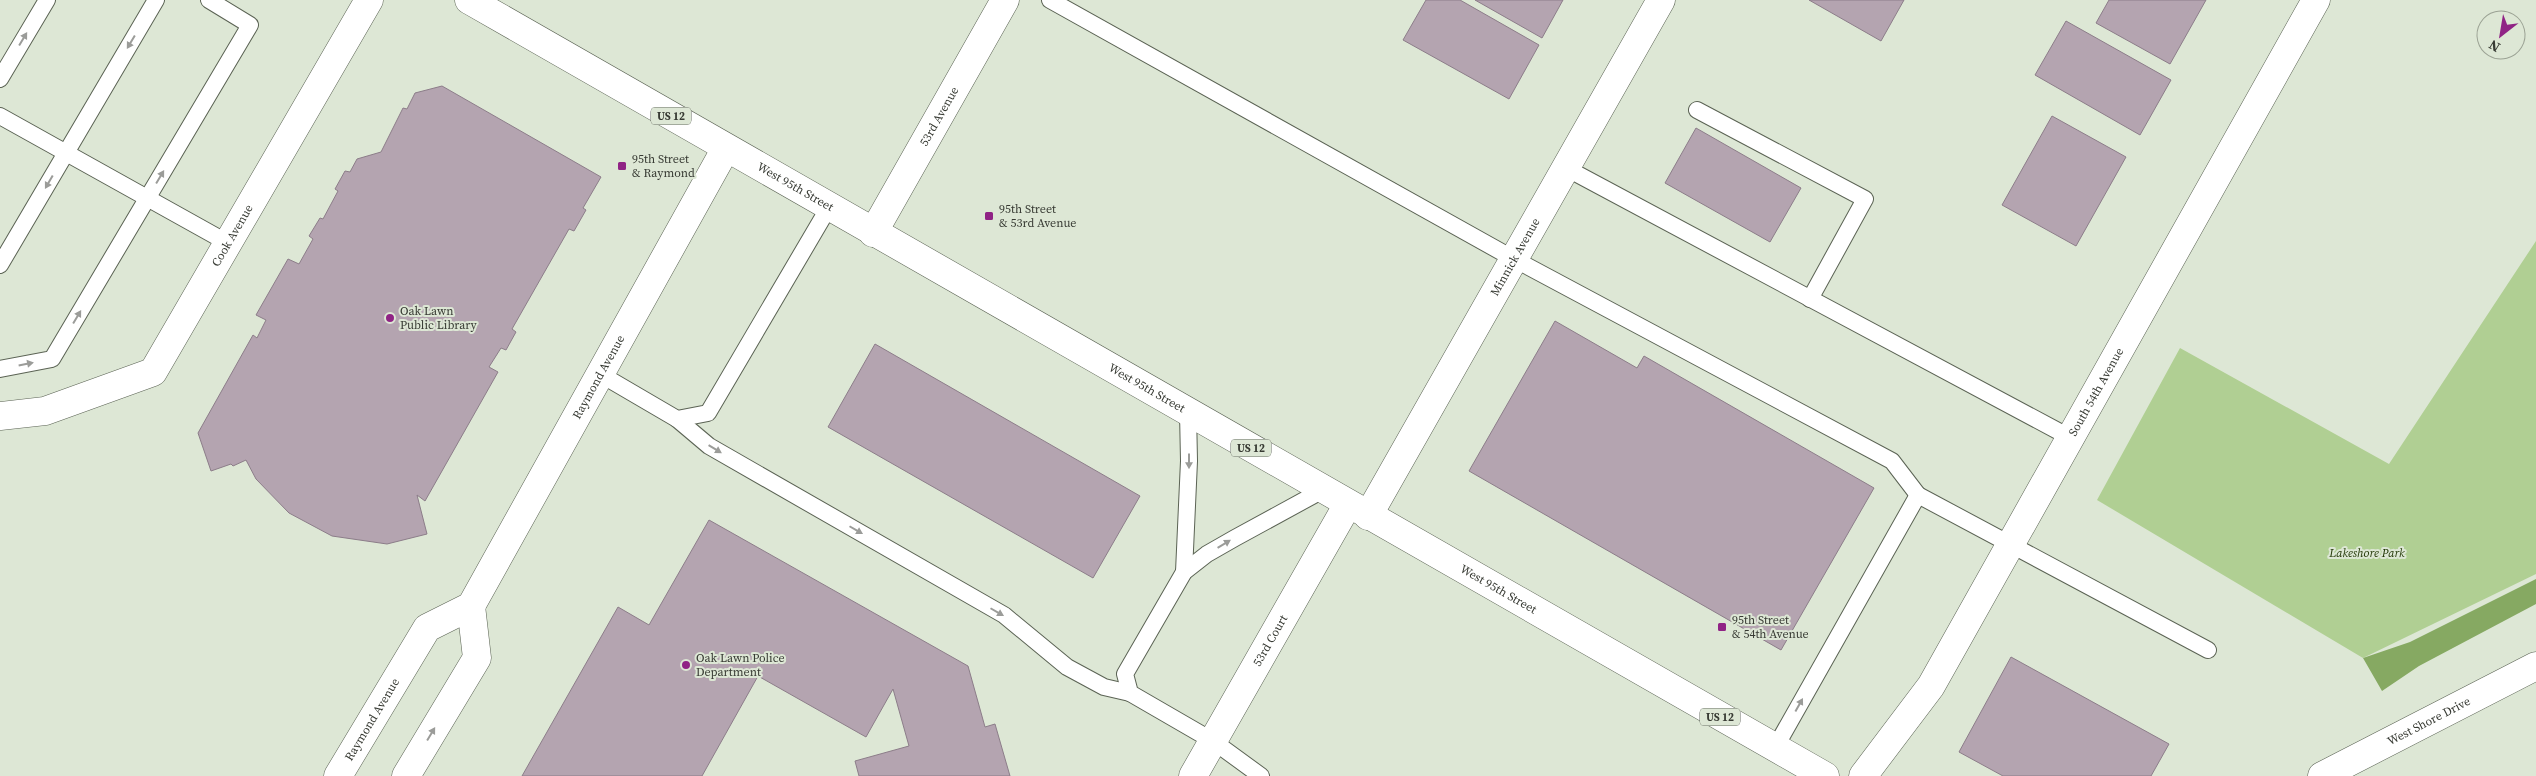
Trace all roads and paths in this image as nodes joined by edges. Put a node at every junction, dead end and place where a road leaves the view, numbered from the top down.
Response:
1 (47, 0) edge
2 (156, 0) edge
3 (209, 0) edge
4 (369, 0) edge
5 (469, 0) edge
6 (1005, 0) edge
7 (1050, 0) edge
8 (1662, 0) edge
9 (2316, 0) edge
10 (0, 79) edge
11 (1698, 110) dead end
12 (0, 116) edge
13 (726, 148) junction
14 (66, 152) junction
15 (1566, 168) junction
16 (148, 198) junction
17 (829, 207) junction
18 (873, 233) junction
19 (228, 243) junction
20 (1514, 259) junction
21 (0, 265) edge
22 (1810, 298) junction
23 (0, 369) edge
24 (600, 374) junction
25 (1188, 412) junction
26 (0, 416) edge
27 (677, 419) junction
28 (2071, 438) junction
29 (1323, 490) junction
30 (1918, 496) junction
31 (1358, 510) junction
32 (2011, 544) junction
33 (1184, 572) junction
34 (471, 606) junction
35 (2208, 650) dead end
36 (2536, 666) edge
37 (1130, 693) junction
38 (1213, 741) junction
39 (1775, 748) junction
40 (338, 776) edge
41 (406, 776) edge
42 (1193, 776) edge
43 (1261, 776) edge
44 (1825, 776) edge
45 (1863, 776) edge
46 (2322, 776) edge

10 -> 1 lane
2 -> 14 lane
16 -> 3 lane
4 - 19 street, Cook Avenue
5 - 13 street, West 95th Street / US 12
6 - 18 street, 53rd Avenue
7 - 20 lane
8 - 15 street, Minnick Avenue
9 - 28 street, South 54th Avenue
11 - 22 lane
12 - 14 lane
13 - 17 street, West 95th Street / US 12
13 - 24 street, Raymond Avenue
14 - 16 lane
14 -> 21 lane
15 - 20 street, Minnick Avenue
15 - 22 lane
16 - 19 lane
23 -> 16 lane
17 - 18 street, West 95th Street / US 12
17 - 27 lane
18 - 25 street, West 95th Street / US 12
19 - 26 street, Cook Avenue
20 - 30 lane
20 - 31 street, Minnick Avenue
22 - 28 lane
24 - 27 lane
24 - 34 street, Raymond Avenue
25 - 29 street, West 95th Street / US 12
25 -> 33 lane
27 -> 37 lane
28 - 32 street, South 54th Avenue
29 - 31 street, West 95th Street / US 12
33 -> 29 lane
30 - 32 lane
39 -> 30 lane
31 - 38 street, 53rd Court
31 - 39 street, West 95th Street / US 12
32 - 35 lane
32 - 45 street, South 54th Avenue
33 - 37 lane
34 - 40 street, Raymond Avenue
41 -> 34 street
36 - 46 street, West Shore Drive
37 - 38 lane
38 - 42 street, 53rd Court
38 - 43 lane
39 - 44 street, West 95th Street / US 12

